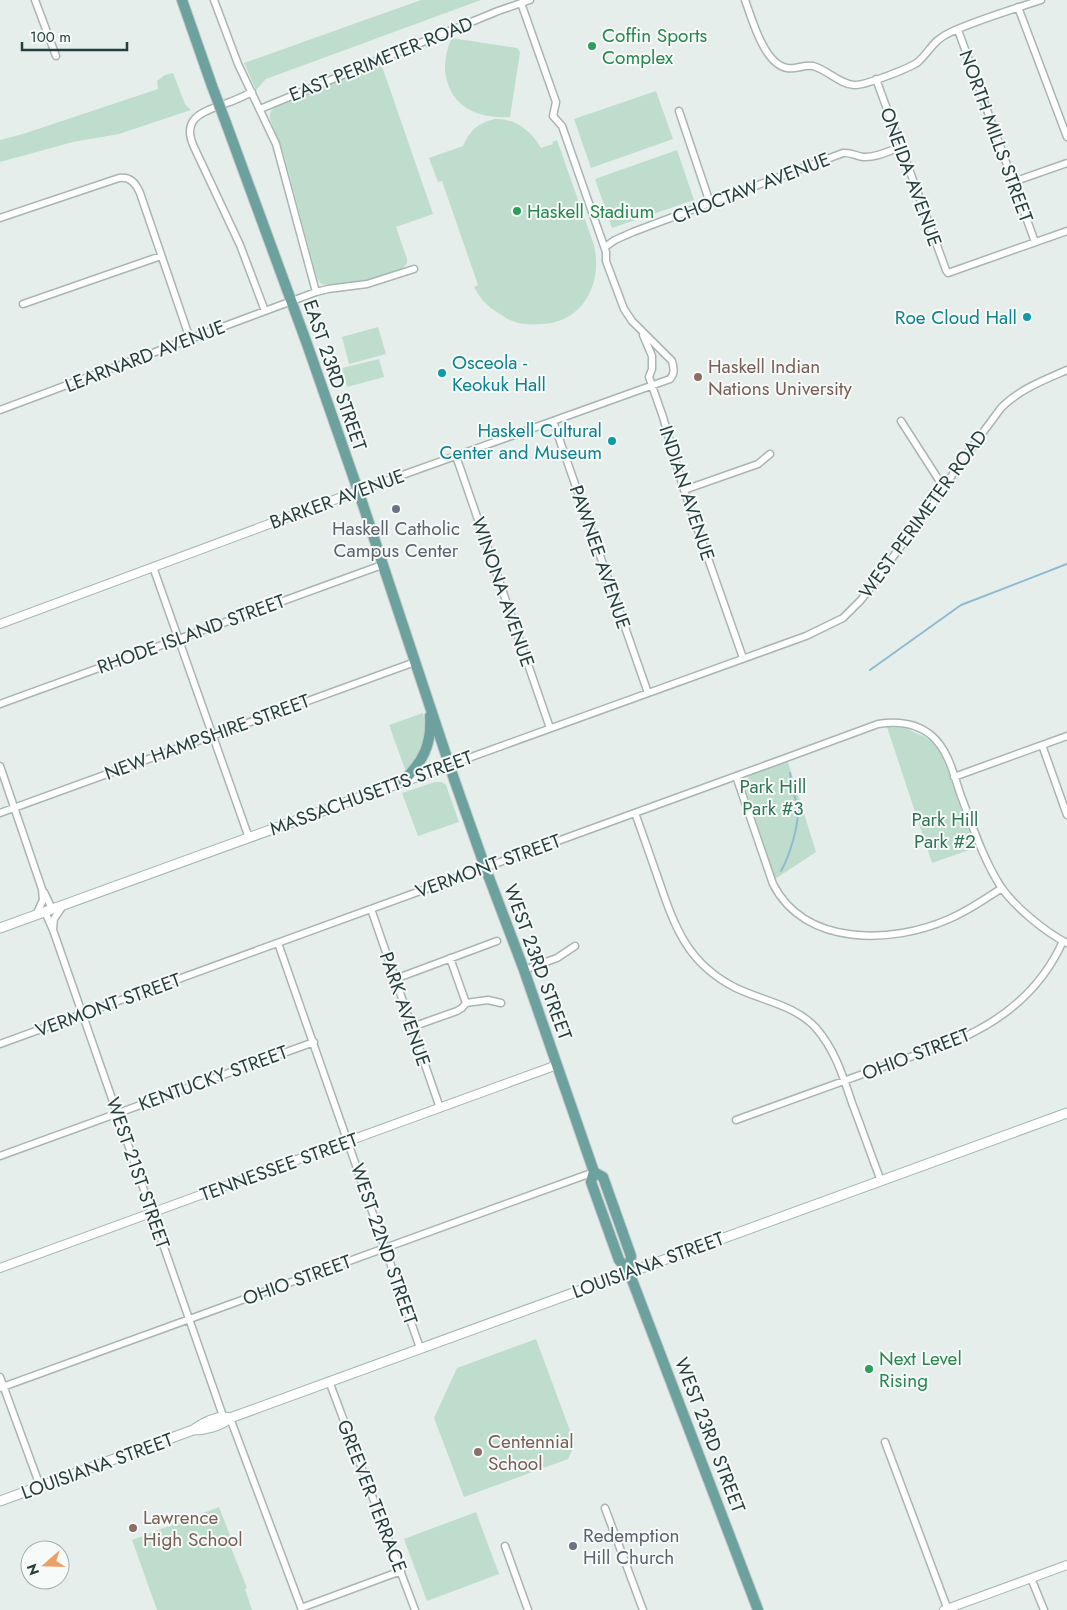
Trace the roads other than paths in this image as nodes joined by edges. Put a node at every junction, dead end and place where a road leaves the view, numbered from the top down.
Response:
1 (35, 0) edge
2 (182, 0) edge
3 (214, 0) edge
4 (530, 0) edge
5 (745, 0) edge
6 (1041, 0) edge
7 (521, 3) junction
8 (1018, 8) junction
9 (958, 30) junction
10 (56, 56) dead end
11 (876, 79) junction
12 (252, 92) junction
13 (260, 109) junction
14 (678, 111) dead end
15 (1067, 138) edge
16 (900, 147) junction
17 (1067, 162) edge
18 (1013, 182) junction
19 (710, 203) junction
20 (0, 218) edge
21 (1067, 231) edge
22 (1035, 242) junction
23 (604, 247) junction
24 (161, 256) junction
25 (414, 269) dead end
26 (316, 292) junction
27 (291, 302) junction
28 (23, 304) dead end
29 (265, 311) junction
30 (640, 329) junction
31 (190, 339) junction
32 (1067, 370) edge
33 (673, 375) joint
34 (652, 386) junction
35 (0, 410) edge
36 (553, 421) junction
37 (901, 421) dead end
38 (770, 454) dead end
39 (456, 456) junction
40 (944, 488) junction
41 (684, 490) junction
42 (358, 491) junction
43 (382, 565) junction
44 (153, 567) junction
45 (0, 624) edge
46 (178, 638) junction
47 (743, 658) junction
48 (415, 662) junction
49 (648, 693) junction
50 (0, 704) edge
51 (430, 707) junction
52 (550, 728) junction
53 (213, 736) junction
54 (1067, 736) edge
55 (1042, 745) junction
56 (449, 764) junction
57 (0, 766) edge
58 (736, 776) junction
59 (954, 777) junction
60 (403, 781) junction
61 (15, 808) junction
62 (0, 813) edge
63 (635, 813) junction
64 (1067, 815) edge
65 (249, 838) junction
66 (485, 867) junction
67 (1002, 888) junction
68 (42, 889) junction
69 (63, 905) junction
70 (370, 910) junction
71 (44, 912) junction
72 (0, 928) edge
73 (53, 930) junction
74 (497, 941) dead end
75 (278, 942) junction
76 (1065, 942) edge
77 (575, 946) dead end
78 (450, 958) junction
79 (524, 970) junction
80 (395, 979) junction
81 (466, 1003) junction
82 (501, 1003) dead end
83 (82, 1014) junction
84 (412, 1027) junction
85 (314, 1042) junction
86 (0, 1044) edge
87 (557, 1065) junction
88 (844, 1081) junction
89 (440, 1108) junction
90 (1067, 1113) edge
91 (117, 1114) junction
92 (736, 1120) dead end
93 (348, 1142) junction
94 (0, 1156) edge
95 (594, 1172) junction
96 (881, 1181) junction
97 (152, 1213) junction
98 (385, 1248) junction
99 (0, 1268) edge
100 (629, 1272) junction
101 (189, 1319) junction
102 (420, 1348) junction
103 (0, 1377) edge
104 (329, 1381) junction
105 (2, 1387) edge
106 (226, 1417) junction
107 (885, 1442) dead end
108 (40, 1486) junction
109 (0, 1501) edge
110 (605, 1508) dead end
111 (505, 1546) dead end
112 (1067, 1565) edge
113 (401, 1571) junction
114 (1032, 1578) junction
115 (302, 1609) edge
116 (415, 1610) edge
117 (528, 1610) edge
118 (643, 1610) edge
119 (758, 1610) edge
120 (947, 1610) edge
121 (1044, 1610) edge

1 - 10 street
2 - 27 main road, EAST 23RD STREET, bridge
3 - 12 street
4 - 7 street, EAST PERIMETER ROAD
5 - 11 street
6 - 8 street
7 - 13 street, EAST PERIMETER ROAD
7 - 23 street, INDIAN AVENUE
8 - 9 street
8 - 15 street
9 - 11 street
9 - 18 street, NORTH MILLS STREET
11 - 16 street, ONEIDA AVENUE
12 - 13 street
12 - 29 street
13 - 26 street
14 - 19 street
16 - 19 street, CHOCTAW AVENUE
16 - 22 street, ONEIDA AVENUE
17 - 18 street
18 - 22 street, NORTH MILLS STREET
19 - 23 street, CHOCTAW AVENUE
20 - 24 street
21 - 22 street
23 - 30 street, INDIAN AVENUE
24 - 28 street
24 - 31 street
25 - 26 street, LEARNARD AVENUE
26 - 27 street, LEARNARD AVENUE
27 - 29 street, LEARNARD AVENUE
27 - 42 main road, EAST 23RD STREET
29 - 31 street, LEARNARD AVENUE
30 - 33 street, INDIAN AVENUE
30 - 34 street, INDIAN AVENUE
31 - 35 street, LEARNARD AVENUE
32 - 40 street, WEST PERIMETER ROAD
33 - 34 street, BARKER AVENUE
34 - 36 street, BARKER AVENUE
34 - 41 street, INDIAN AVENUE
36 - 39 street, BARKER AVENUE
36 - 49 street, PAWNEE AVENUE
37 - 40 street
38 - 41 street
39 - 42 street, BARKER AVENUE
39 - 52 street, WINONA AVENUE
40 - 47 street, WEST PERIMETER ROAD
41 - 47 street, INDIAN AVENUE
42 - 43 main road, EAST 23RD STREET
42 - 44 street, BARKER AVENUE
43 - 46 street, RHODE ISLAND STREET
43 - 48 main road, EAST 23RD STREET
44 - 45 street, BARKER AVENUE
44 - 46 street
46 - 50 street, RHODE ISLAND STREET
46 - 53 street
47 - 49 street, MASSACHUSETTS STREET
48 - 51 main road, EAST 23RD STREET
48 - 53 street, NEW HAMPSHIRE STREET
49 - 52 street, MASSACHUSETTS STREET
51 - 56 main road, EAST 23RD STREET
51 - 60 main road
52 - 56 street, MASSACHUSETTS STREET
53 - 61 street, NEW HAMPSHIRE STREET
53 - 65 street
54 - 55 street
55 - 59 street
55 - 64 street
56 - 60 main road, MASSACHUSETTS STREET
56 - 66 main road, WEST 23RD STREET
57 - 61 street, WEST 21ST STREET
58 - 59 street, VERMONT STREET
58 - 63 street, VERMONT STREET
58 - 67 street
59 - 67 street, VERMONT STREET
60 - 65 main road, MASSACHUSETTS STREET
61 - 62 street, NEW HAMPSHIRE STREET
61 - 68 street, WEST 21ST STREET
63 - 66 street, VERMONT STREET
63 - 88 street
65 - 69 main road, MASSACHUSETTS STREET
66 - 70 street, VERMONT STREET
66 - 79 main road, WEST 23RD STREET
67 - 76 street, VERMONT STREET
68 - 71 street
68 - 71 street, WEST 21ST STREET
69 - 71 main road, MASSACHUSETTS STREET
69 - 73 street
70 - 75 street, VERMONT STREET
70 - 80 street, PARK AVENUE
71 - 72 main road, MASSACHUSETTS STREET
71 - 73 street, WEST 21ST STREET
73 - 83 street, WEST 21ST STREET
74 - 78 street
75 - 83 street, VERMONT STREET
75 - 85 street, WEST 22ND STREET
76 - 88 street, OHIO STREET
77 - 79 street
78 - 80 street
78 - 81 street
79 - 87 main road, WEST 23RD STREET
80 - 84 street, PARK AVENUE
81 - 82 street
81 - 84 street
83 - 86 street, VERMONT STREET
83 - 91 street, WEST 21ST STREET
84 - 89 street, PARK AVENUE
85 - 91 street, KENTUCKY STREET
85 - 93 street, WEST 22ND STREET
87 - 89 street, TENNESSEE STREET
87 - 95 main road, WEST 23RD STREET
88 - 92 street, OHIO STREET
88 - 96 street
89 - 93 street, TENNESSEE STREET
90 - 96 main road, LOUISIANA STREET
91 - 94 street, KENTUCKY STREET
91 - 97 street, WEST 21ST STREET
93 - 97 street, TENNESSEE STREET
93 - 98 street, WEST 22ND STREET
95 - 98 street, OHIO STREET
95 - 100 main road, WEST 23RD STREET
96 - 100 main road, LOUISIANA STREET
97 - 99 street, TENNESSEE STREET
97 - 101 street, WEST 21ST STREET
98 - 101 street, OHIO STREET
98 - 102 street, WEST 22ND STREET
100 - 102 main road, LOUISIANA STREET
100 - 119 main road, WEST 23RD STREET
101 - 105 street, OHIO STREET
101 - 106 street, WEST 21ST STREET
102 - 104 main road, LOUISIANA STREET
103 - 105 street
104 - 106 main road, LOUISIANA STREET
104 - 113 street, GREEVER TERRACE
105 - 108 street
106 - 108 main road, LOUISIANA STREET
106 - 115 street, WEST 21ST STREET
107 - 120 street
108 - 109 main road, LOUISIANA STREET
110 - 118 street
111 - 117 street
112 - 114 street
113 - 115 street
113 - 116 street, GREEVER TERRACE
114 - 120 street
114 - 121 street

